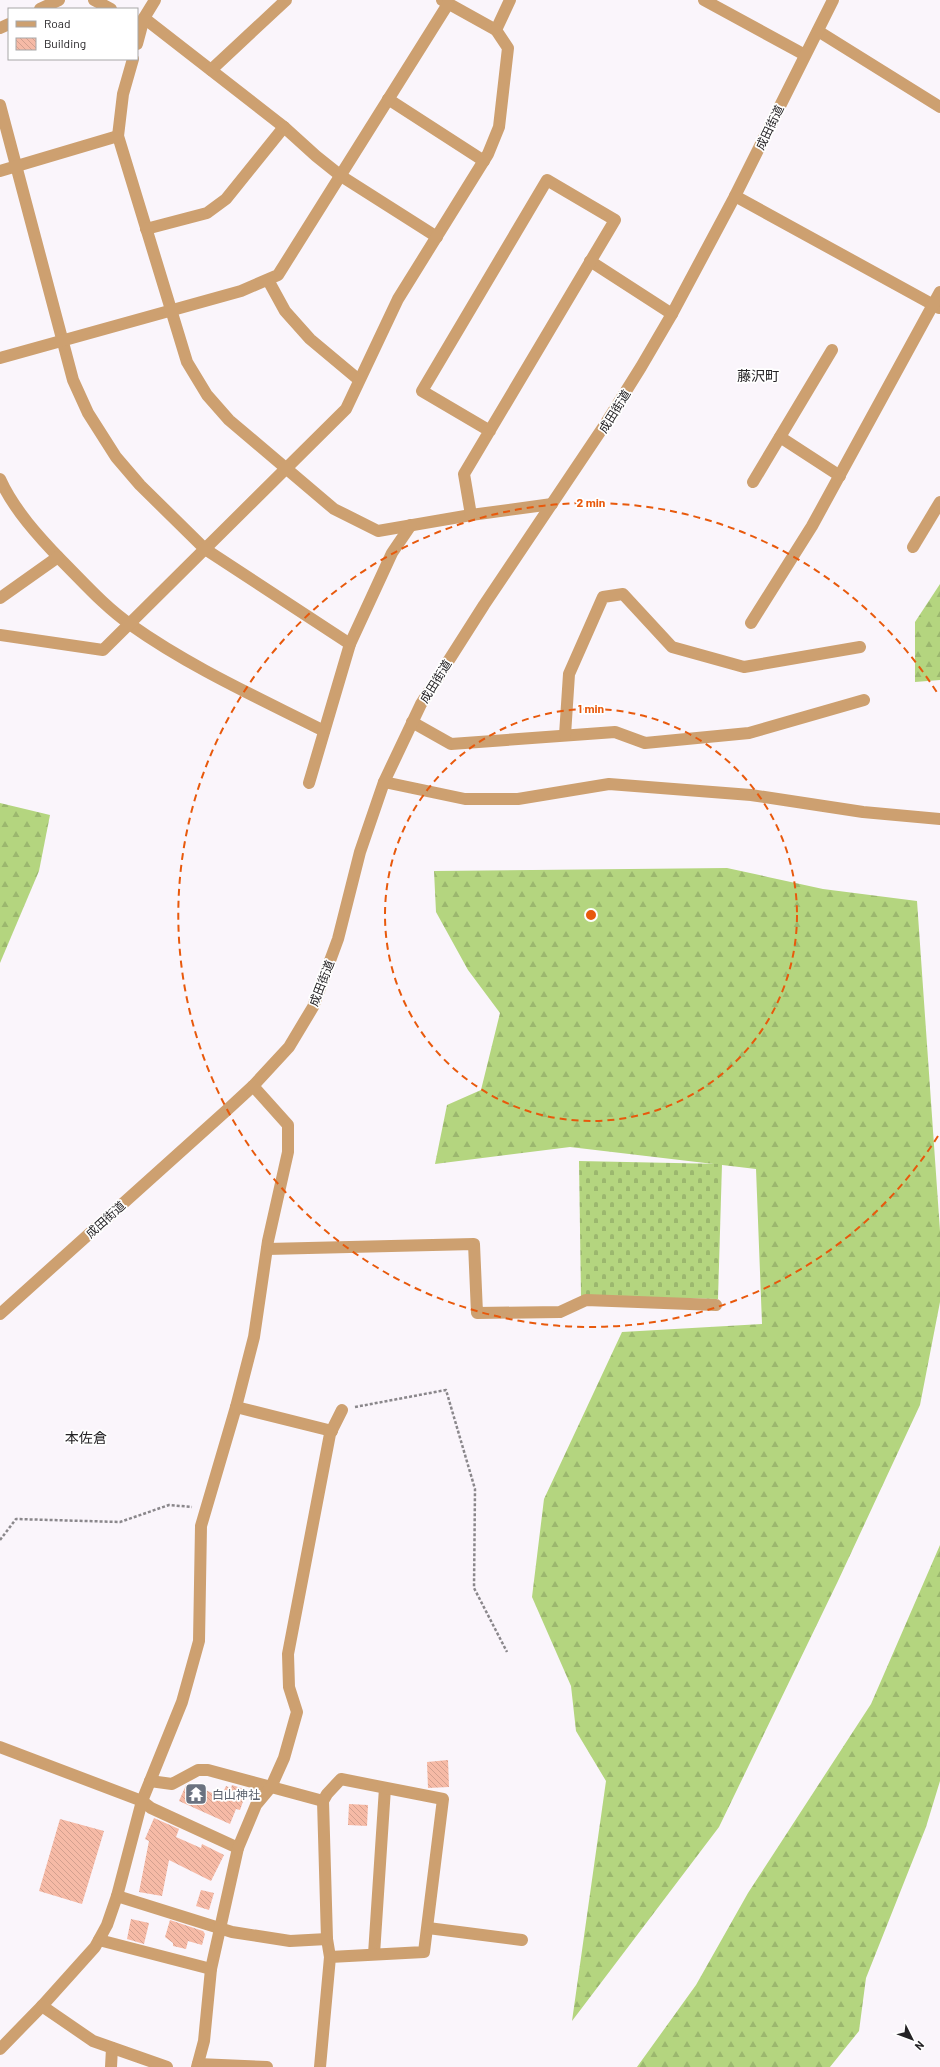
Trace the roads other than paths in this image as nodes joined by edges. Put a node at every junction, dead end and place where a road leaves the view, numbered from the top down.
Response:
1 (59, 0) edge
2 (94, 0) edge
3 (155, 0) edge
4 (286, 0) edge
5 (510, 0) edge
6 (704, 0) edge
7 (833, 0) edge
8 (445, 2) edge
9 (42, 8) edge
10 (109, 8) edge
11 (141, 23) edge
12 (496, 30) junction
13 (818, 31) junction
14 (138, 39) edge
15 (805, 55) junction
16 (133, 60) edge
17 (211, 70) junction
18 (388, 99) junction
19 (0, 104) edge
20 (940, 107) edge
21 (284, 126) junction
22 (118, 136) junction
23 (484, 161) junction
24 (16, 166) junction
25 (0, 171) edge
26 (341, 176) junction
27 (735, 196) junction
28 (146, 229) junction
29 (437, 237) junction
30 (590, 261) junction
31 (268, 280) junction
32 (940, 292) edge
33 (937, 307) edge
34 (171, 311) junction
35 (672, 314) junction
36 (62, 341) junction
37 (832, 350) dead end
38 (0, 358) edge
39 (359, 380) junction
40 (490, 431) junction
41 (780, 437) junction
42 (286, 469) junction
43 (840, 476) junction
44 (753, 482) dead end
45 (1, 484) edge
46 (940, 502) edge
47 (552, 504) junction
48 (471, 515) junction
49 (410, 525) junction
50 (913, 547) dead end
51 (205, 549) junction
52 (58, 557) junction
53 (0, 598) edge
54 (129, 624) junction
55 (751, 624) dead end
56 (0, 635) edge
57 (350, 644) junction
58 (860, 647) dead end
59 (864, 700) dead end
60 (412, 722) junction
61 (324, 731) junction
62 (565, 736) junction
63 (384, 782) junction
64 (309, 783) dead end
65 (940, 819) edge
66 (253, 1086) junction
67 (267, 1249) junction
68 (716, 1306) dead end
69 (0, 1314) edge
70 (236, 1407) junction
71 (342, 1410) road end
72 (332, 1431) junction
73 (0, 1747) edge
74 (150, 1781) junction
75 (271, 1787) junction
76 (385, 1788) junction
77 (142, 1801) junction
78 (323, 1801) junction
79 (238, 1848) junction
80 (117, 1896) junction
81 (219, 1927) junction
82 (428, 1928) junction
83 (327, 1939) junction
84 (99, 1940) junction
85 (522, 1940) dead end
86 (374, 1954) junction
87 (330, 1957) junction
88 (211, 1969) junction
89 (42, 2006) junction
90 (2, 2043) edge
91 (112, 2048) junction
92 (197, 2065) edge
93 (111, 2067) edge
94 (167, 2067) edge
95 (267, 2067) edge
96 (320, 2067) edge

1 - 9 street
2 - 10 street
3 - 11 street
4 - 17 street
5 - 12 street
6 - 15 street
7 - 13 street, 成田街道
8 - 12 street
8 - 18 street
11 - 14 street
11 - 17 street
12 - 23 street
13 - 15 street, 成田街道
13 - 20 street
15 - 27 street, 成田街道
16 - 22 street
17 - 21 street
18 - 23 street
18 - 26 street
19 - 24 street
21 - 26 street
21 - 28 street
22 - 24 street
22 - 28 street
23 - 29 street
24 - 25 street
24 - 36 street
26 - 29 street
26 - 31 street
27 - 33 street
27 - 35 street, 成田街道
28 - 34 street
29 - 39 street
30 - 35 street
30 - 40 street
30 - 40 street
31 - 34 street
31 - 39 street
32 - 33 street
33 - 43 street
34 - 36 street
34 - 42 street
35 - 47 street, 成田街道
36 - 38 street
36 - 51 street
37 - 41 street
39 - 42 street
40 - 48 street
41 - 43 street
41 - 44 street
42 - 49 street
42 - 51 street
43 - 55 street
45 - 52 street
46 - 50 street
47 - 48 street
47 - 60 street, 成田街道
48 - 49 street
49 - 57 street
51 - 54 street
51 - 57 street
52 - 53 street
52 - 54 street
54 - 56 street
54 - 61 street
57 - 61 street
58 - 62 street
59 - 62 street
60 - 62 street
60 - 63 street, 成田街道
61 - 64 street
63 - 65 street
63 - 66 street, 成田街道
66 - 67 street
66 - 69 street, 成田街道
67 - 68 street
67 - 70 street
70 - 72 street
70 - 74 street
71 - 72 street
72 - 75 street
73 - 77 street
74 - 75 street
74 - 77 street
75 - 78 street
75 - 79 street
76 - 78 street
76 - 82 street
76 - 86 street
77 - 79 street
77 - 80 street
78 - 83 street
79 - 81 street
80 - 81 street
80 - 84 street
81 - 83 street
81 - 88 street
82 - 85 street
82 - 86 street
83 - 87 street
84 - 88 street
84 - 89 street
86 - 87 street
87 - 96 street
88 - 92 street
89 - 90 street
89 - 91 street
91 - 93 street
91 - 94 street
92 - 95 street

